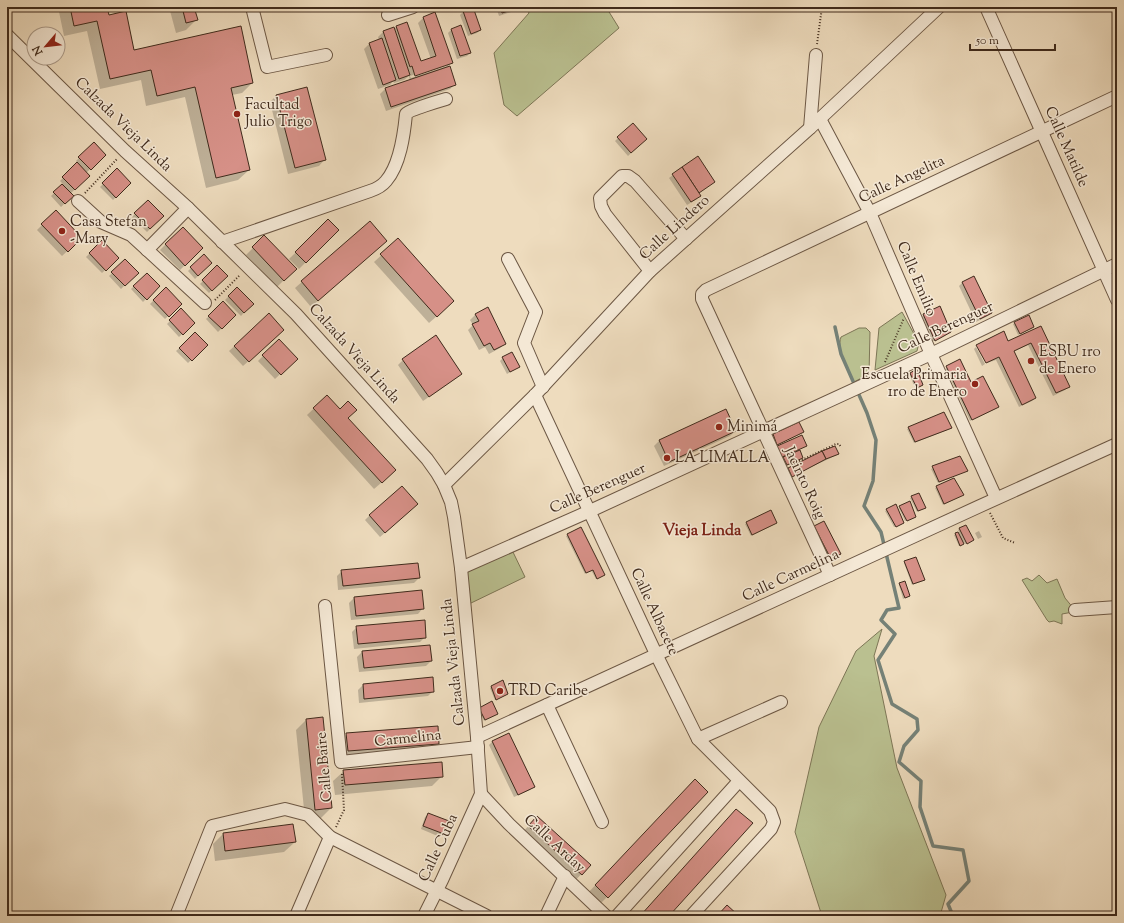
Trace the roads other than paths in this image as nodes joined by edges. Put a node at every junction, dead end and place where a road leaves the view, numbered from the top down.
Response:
1 (252, 7) edge
2 (413, 7) edge
3 (939, 7) edge
4 (986, 7) edge
5 (388, 16) dead end
6 (7, 35) edge
7 (326, 55) dead end
8 (816, 55) road end
9 (1117, 96) edge
10 (446, 100) dead end
11 (820, 119) junction
12 (810, 128) junction
13 (1042, 131) junction
14 (78, 201) road end
15 (188, 208) junction
16 (870, 213) junction
17 (686, 239) junction
18 (222, 242) junction
19 (147, 250) junction
20 (508, 259) dead end
21 (1117, 264) edge
22 (1104, 270) junction
23 (650, 271) junction
24 (702, 294) joint
25 (1117, 300) edge
26 (205, 303) road end
27 (931, 354) junction
28 (539, 391) junction
29 (762, 431) junction
30 (1117, 444) edge
31 (444, 485) junction
32 (996, 498) junction
33 (590, 511) junction
34 (461, 568) junction
35 (830, 575) junction
36 (325, 606) dead end
37 (1117, 607) edge
38 (1076, 610) dead end
39 (657, 656) junction
40 (780, 702) dead end
41 (547, 705) junction
42 (698, 739) junction
43 (478, 742) junction
44 (341, 762) joint
45 (739, 781) junction
46 (481, 794) junction
47 (602, 822) dead end
48 (330, 837) junction
49 (565, 876) junction
50 (437, 891) junction
51 (176, 916) edge
52 (296, 916) edge
53 (424, 916) edge
54 (487, 916) edge
55 (546, 916) edge
56 (606, 916) edge
57 (617, 916) edge
58 (691, 916) edge

1 - 7 street
2 - 5 street
3 - 11 street, Calle Lindero
4 - 13 street, Calle Matilde
6 - 15 street, Calzada Vieja Linda
8 - 12 street
9 - 13 street, Calle Angelita
10 - 18 street
11 - 12 street, Calle Lindero
11 - 16 street, Calle Emilio
12 - 17 street, Calle Lindero
13 - 16 street, Calle Angelita
13 - 22 street, Calle Matilde
14 - 19 street
15 - 18 street, Calzada Vieja Linda
15 - 19 street
16 - 24 street, Calle Angelita
16 - 27 street, Calle Emilio
17 - 23 street, Calle Lindero
17 - 23 street
18 - 31 street, Calzada Vieja Linda
19 - 26 street
20 - 28 street, Calle Albacete
21 - 22 street, Calle Berenguer
22 - 25 street, Calle Matilde
22 - 27 street, Calle Berenguer
23 - 28 street, Calle Lindero
24 - 29 street, Jacinto Roig
27 - 29 street, Calle Berenguer
27 - 32 street, Calle Emilio
28 - 31 street, Calle Lindero
28 - 33 street, Calle Albacete
29 - 33 street, Calle Berenguer
29 - 35 street, Jacinto Roig
30 - 32 street, Calle Carmelina
31 - 34 street, Calzada Vieja Linda
32 - 35 street, Calle Carmelina
33 - 34 street, Calle Berenguer
33 - 39 street, Calle Albacete
34 - 43 street, Calzada Vieja Linda
35 - 39 street, Calle Carmelina
36 - 44 street, Calle Baire
37 - 38 street
39 - 41 street, Calle Carmelina
39 - 42 street, Calle Albacete
40 - 42 street
41 - 43 street, Calle Carmelina
41 - 47 street
42 - 45 street, Calle Albacete
43 - 44 street, Carmelina
43 - 46 street, Calzada Vieja Linda
45 - 57 street
45 - 58 street, Calle Albacete
46 - 49 street, Calle Arday
46 - 50 street, Calle Cuba
48 - 50 street
48 - 51 street
48 - 52 street
49 - 55 street
49 - 56 street, Calle Arday
50 - 53 street, Calle Cuba
50 - 54 street

